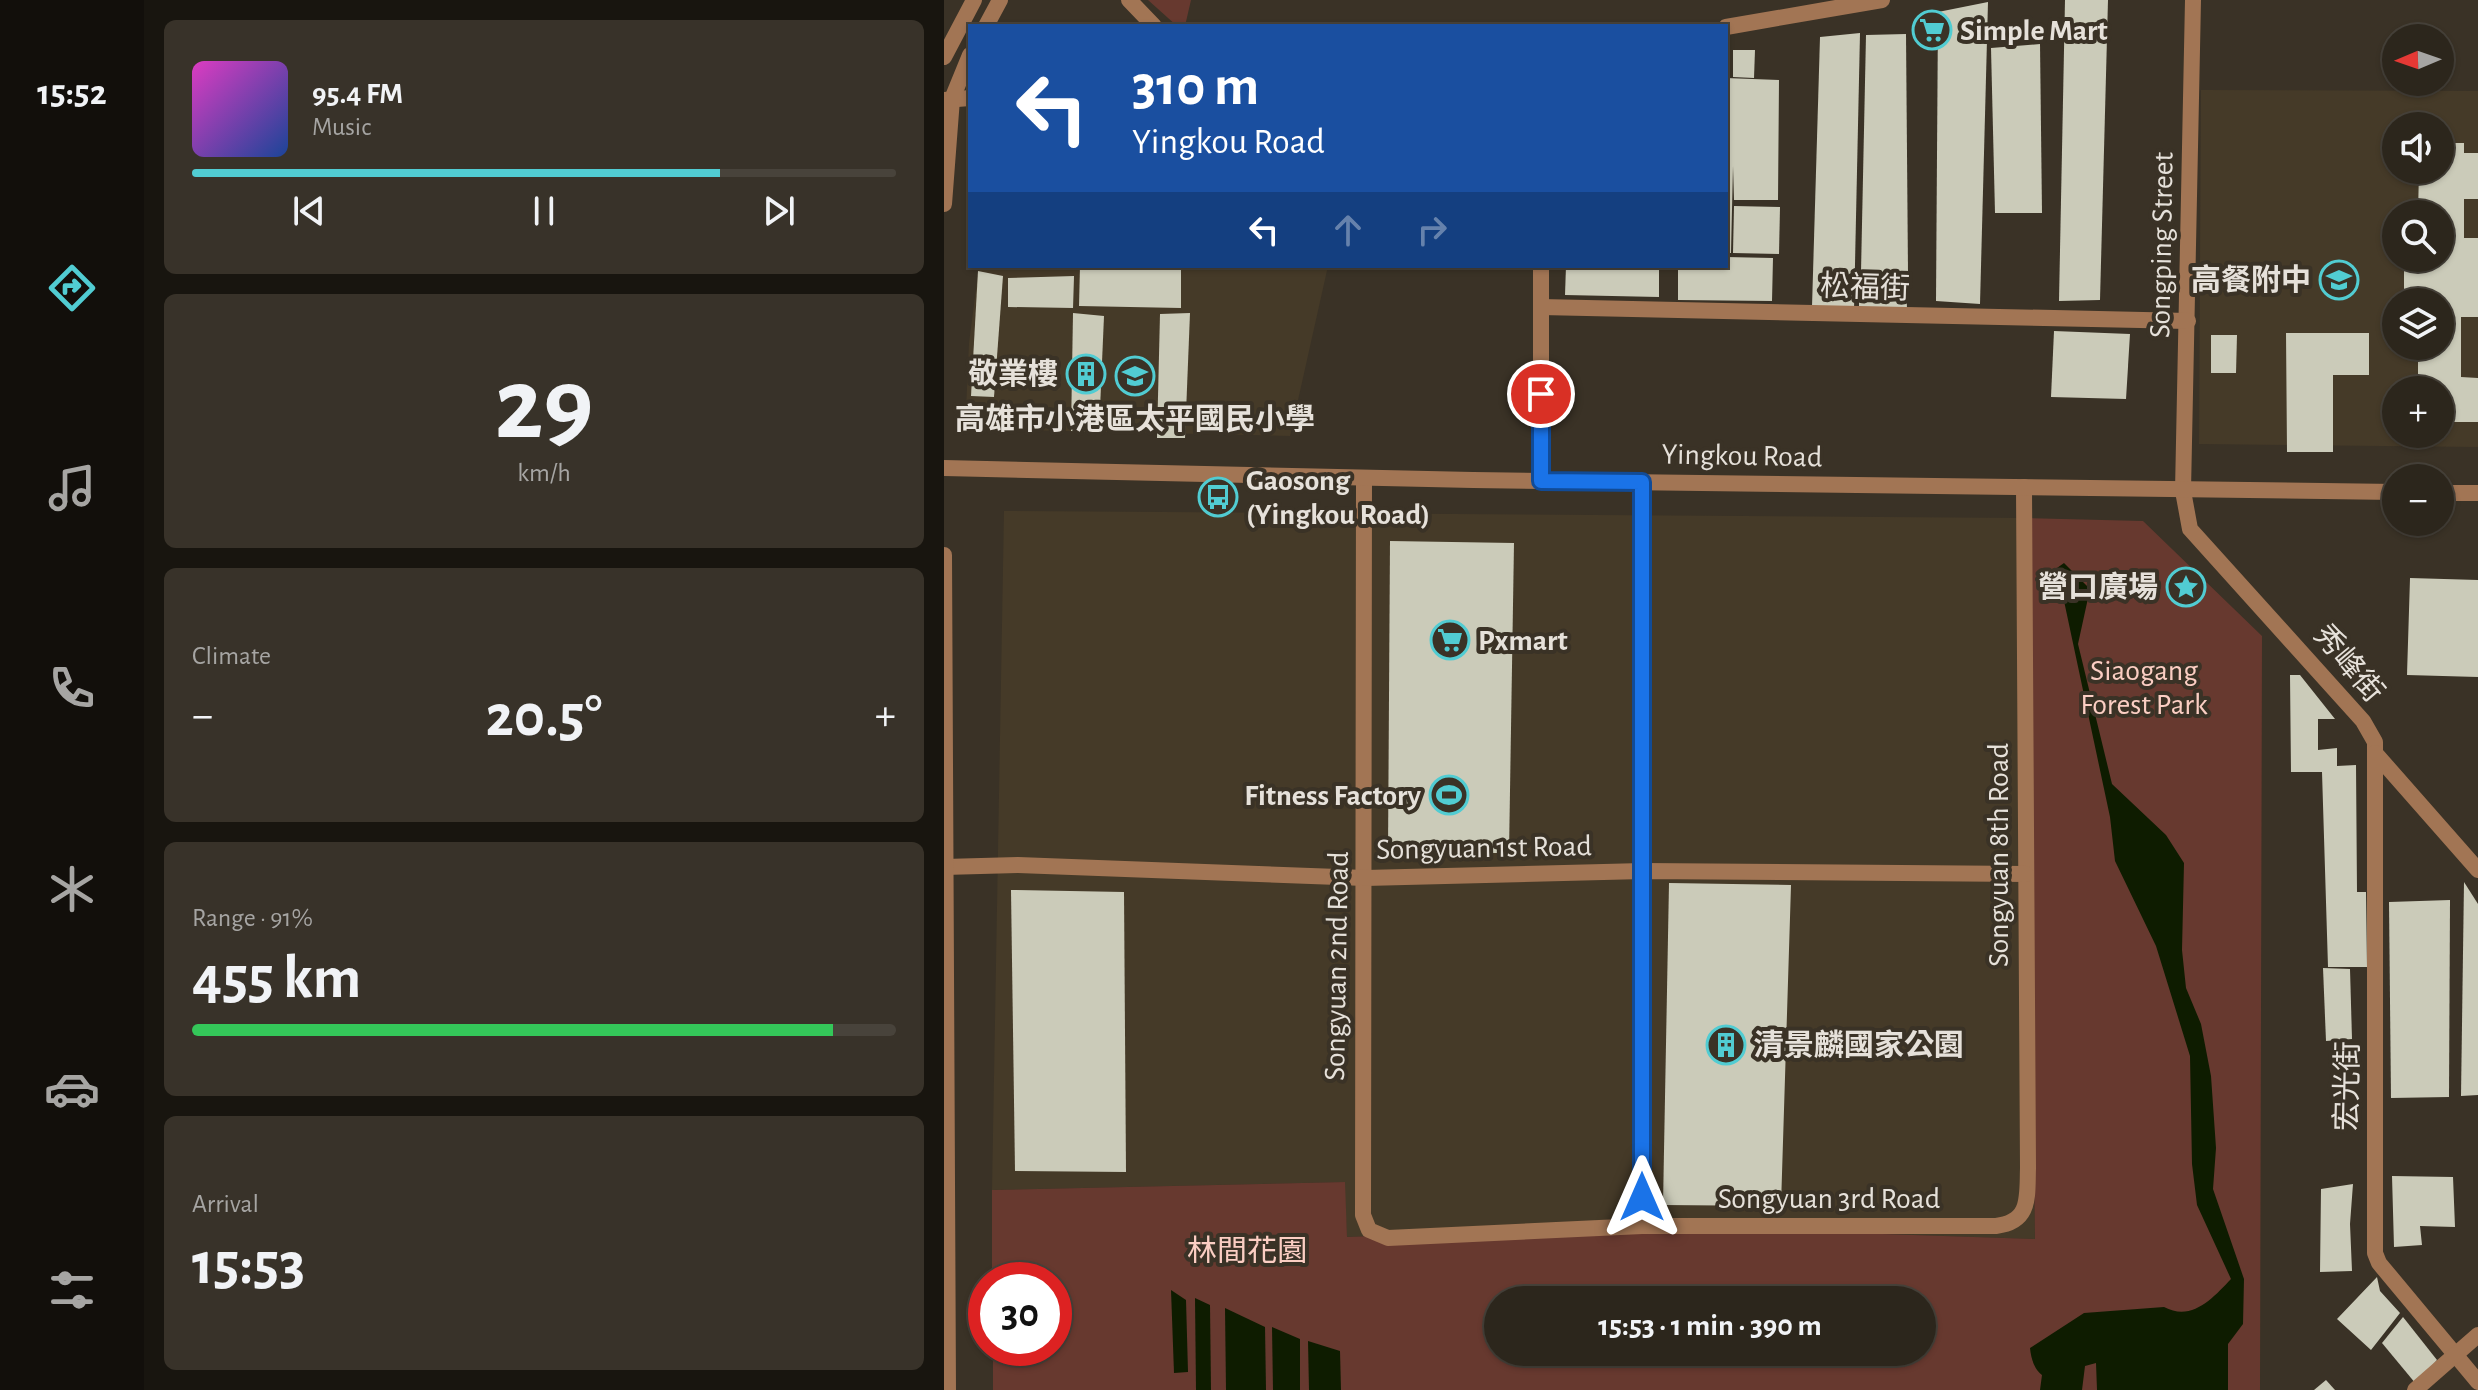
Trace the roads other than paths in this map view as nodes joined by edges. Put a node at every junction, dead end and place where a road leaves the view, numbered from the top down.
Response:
1 (974, 0) edge
2 (1000, 0) edge
3 (1129, 0) edge
4 (1882, 0) edge
5 (2193, 0) edge
6 (987, 24) edge
7 (1152, 24) edge
8 (1728, 27) edge
9 (944, 57) edge
10 (968, 59) edge
11 (968, 98) edge
12 (948, 100) edge
13 (944, 204) edge
14 (1541, 268) edge
15 (1541, 307) junction
16 (2188, 321) junction
17 (944, 468) edge
18 (1364, 478) junction
19 (1541, 481) junction
20 (1642, 482) junction
21 (2024, 487) junction
22 (2183, 491) junction
23 (2382, 492) edge
24 (2454, 493) edge
25 (2478, 493) edge
26 (944, 555) edge
27 (2375, 753) junction
28 (945, 867) edge
29 (2478, 870) edge
30 (1643, 871) junction
31 (2026, 874) junction
32 (1365, 878) junction
33 (1363, 1215) joint
34 (2019, 1220) joint
35 (1642, 1226) junction
36 (2478, 1335) edge
37 (2454, 1356) junction
38 (2478, 1382) edge
39 (948, 1390) edge
40 (2415, 1390) edge

1 - 9 street
2 - 6 street
3 - 7 street
4 - 8 street
5 - 16 street, Songping Street
10 - 12 street
11 - 12 street
12 - 13 street
14 - 15 street
15 - 16 street, 松福街
15 - 19 street
16 - 22 street, Songping Street
17 - 18 street, Yingkou Road
18 - 19 street, Yingkou Road
18 - 32 street, Songyuan 2nd Road
19 - 20 street, Yingkou Road
20 - 21 street, Yingkou Road
20 - 30 street
21 - 22 street, Yingkou Road
21 - 31 street, Songyuan 8th Road
22 - 23 street, Yingkou Road
22 - 27 street, 秀峰街
24 - 25 street
26 - 28 street
27 - 29 street, 秀峰街
27 - 37 street, 宏光街
28 - 32 street, Songyuan 1st Road
28 - 39 street
30 - 31 street, Songyuan 1st Road
30 - 32 street, Songyuan 1st Road
30 - 35 street
31 - 34 street, Songyuan 8th Road
32 - 33 street, Songyuan 2nd Road
33 - 35 street, Songyuan 3rd Road
34 - 35 street, Songyuan 3rd Road
36 - 37 street
37 - 38 street, 宏光街
37 - 40 street

